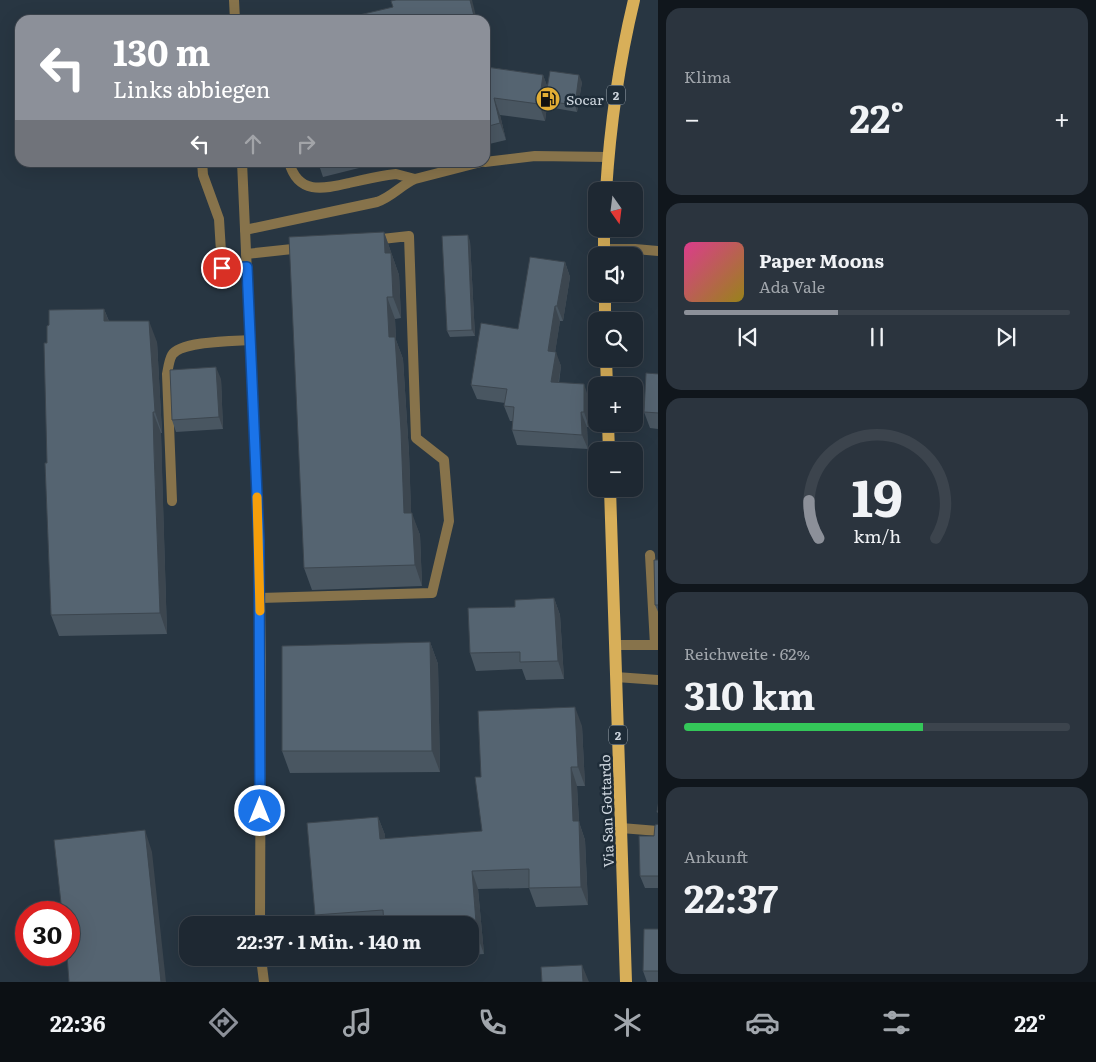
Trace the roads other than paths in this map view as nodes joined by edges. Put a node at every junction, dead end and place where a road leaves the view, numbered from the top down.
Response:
1 (234, 0) edge
2 (634, 0) edge
3 (235, 15) edge
4 (608, 157) junction
5 (490, 161) edge
6 (202, 167) edge
7 (242, 167) edge
8 (291, 167) edge
9 (460, 167) edge
10 (415, 178) junction
11 (607, 182) edge
12 (245, 230) junction
13 (361, 241) edge
14 (313, 246) edge
15 (643, 249) edge
16 (658, 251) edge
17 (246, 254) junction
18 (247, 267) junction
19 (250, 340) junction
20 (610, 497) edge
21 (172, 501) dead end
22 (650, 555) dead end
23 (260, 598) junction
24 (615, 645) junction
25 (657, 645) edge
26 (616, 677) junction
27 (658, 680) edge
28 (621, 828) junction
29 (658, 831) edge
30 (260, 916) edge
31 (262, 966) edge
32 (264, 982) edge
33 (626, 982) edge

1 - 3 street
2 - 4 main road, 2
4 - 5 street
4 - 11 main road, 2
6 - 18 street
7 - 12 street
8 - 10 street
9 - 10 street
10 - 12 street
12 - 17 street
13 - 23 street
14 - 17 street
15 - 16 street
17 - 18 street
18 - 19 street
19 - 21 street
19 - 23 street
20 - 24 main road, Via San Gottardo / 2
22 - 25 street
23 - 30 street
24 - 25 street
24 - 26 main road, Via San Gottardo / 2
26 - 27 street
26 - 28 main road, Via San Gottardo / 2
28 - 29 street
28 - 33 main road, Via San Gottardo / 2
31 - 32 street

